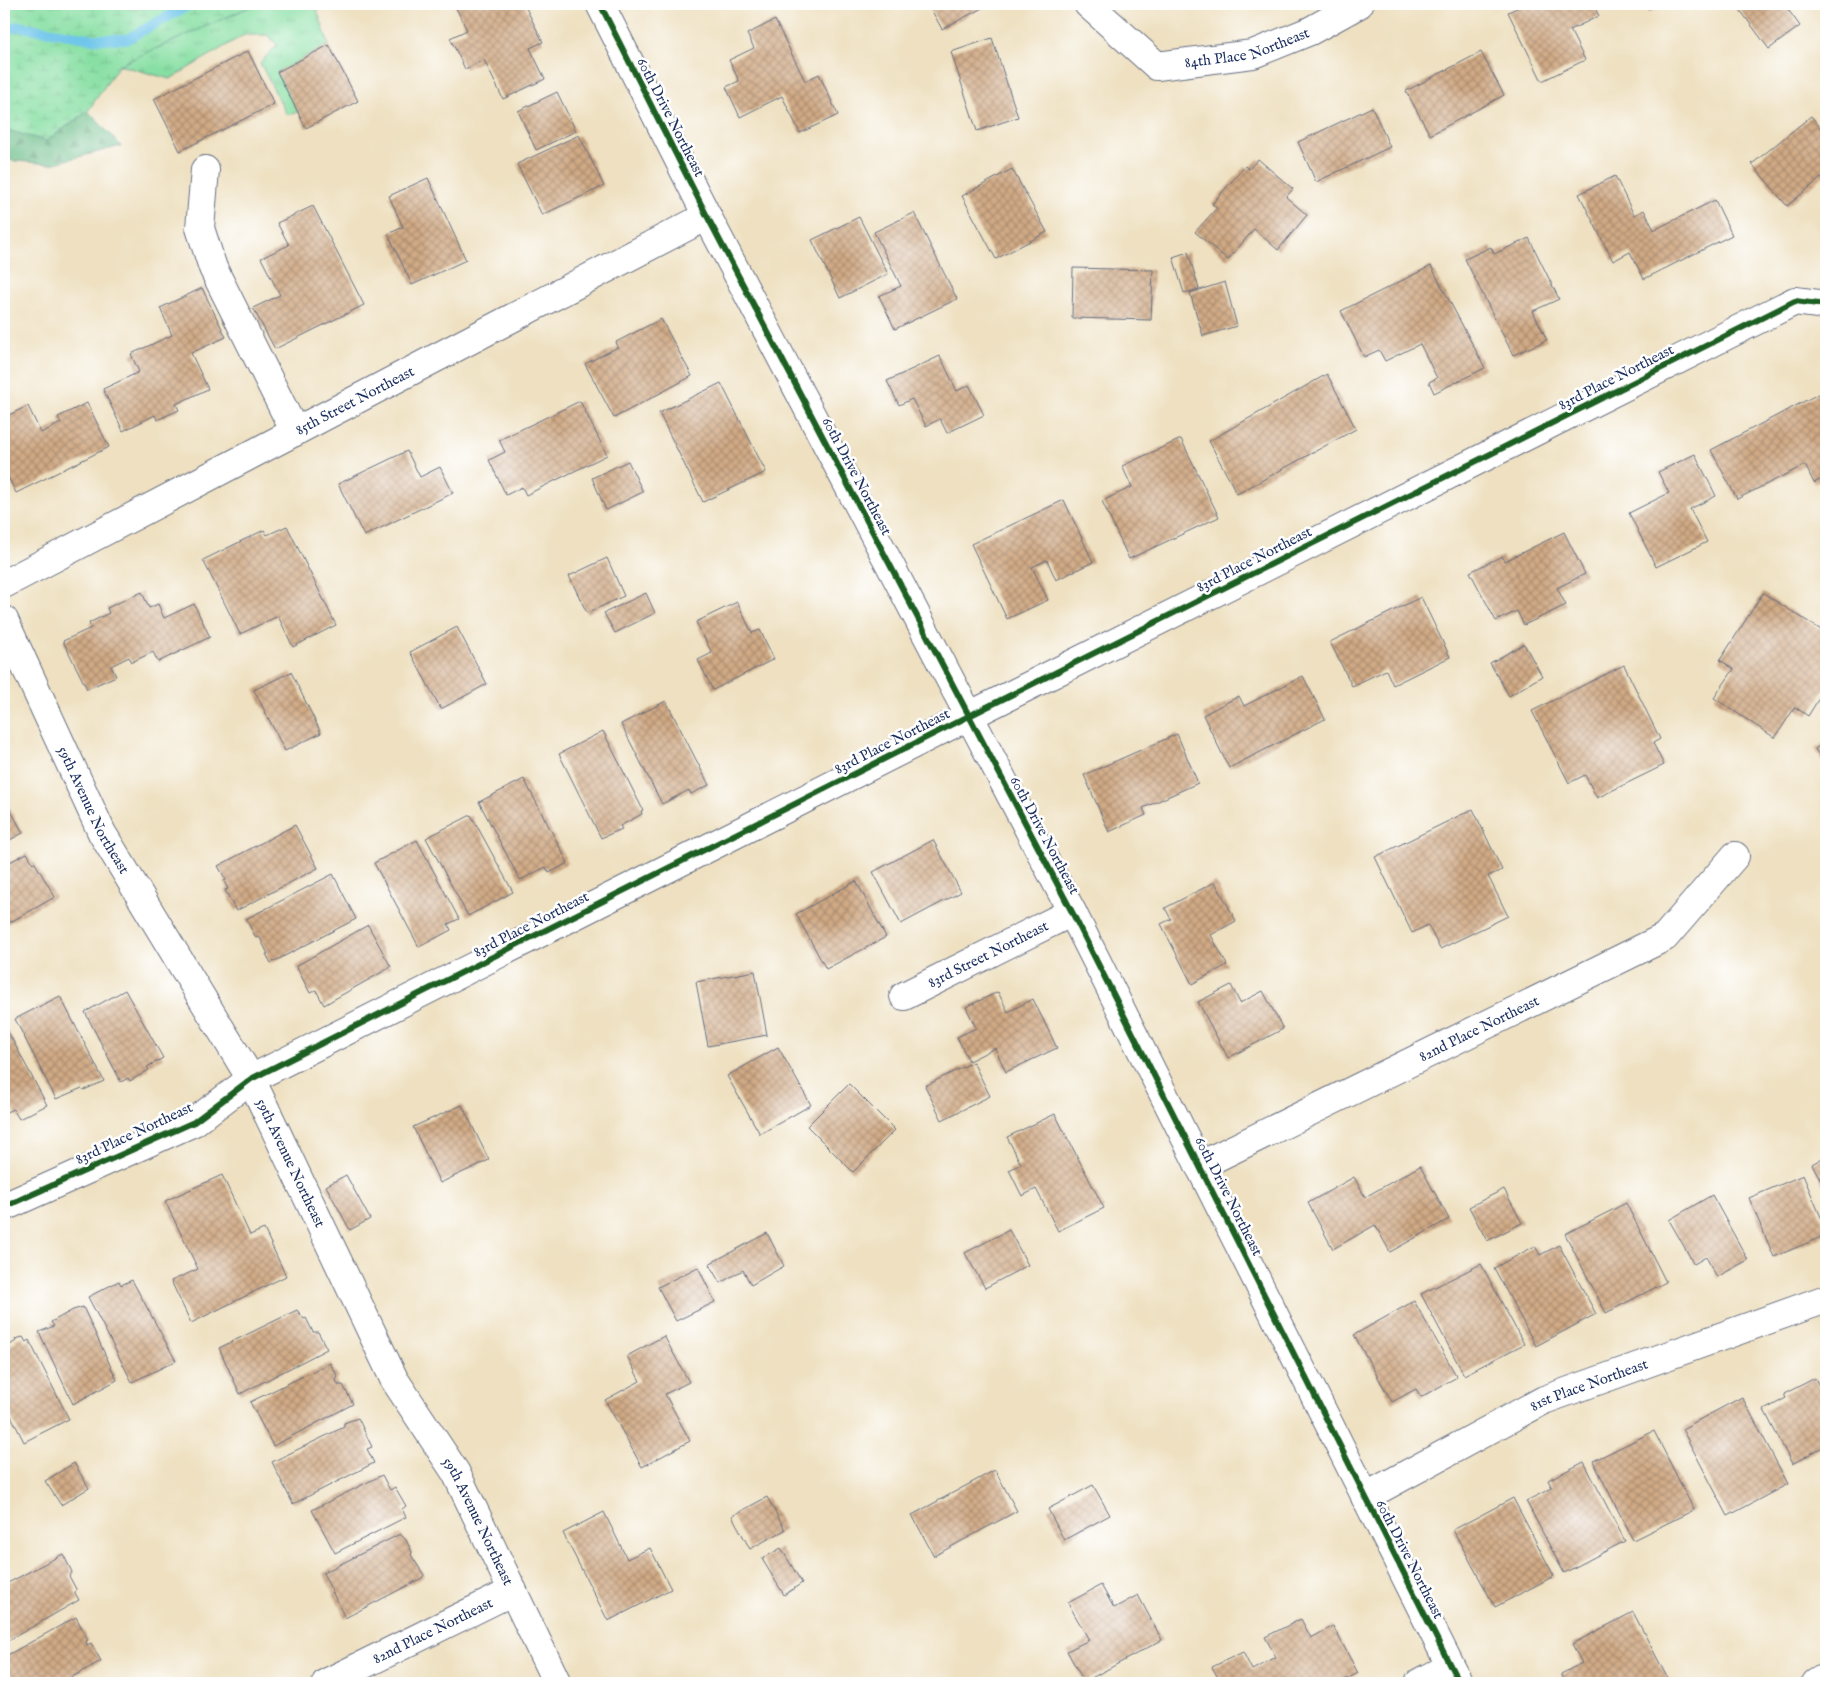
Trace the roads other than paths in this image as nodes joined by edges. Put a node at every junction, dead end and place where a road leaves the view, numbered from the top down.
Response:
1 (600, 4) edge
2 (1088, 4) edge
3 (1359, 4) edge
4 (205, 170) dead end
5 (707, 216) junction
6 (1826, 305) edge
7 (295, 432) junction
8 (4, 584) edge
9 (4, 620) edge
10 (969, 716) junction
11 (1735, 856) dead end
12 (1072, 912) junction
13 (904, 996) dead end
14 (251, 1079) junction
15 (1199, 1166) junction
16 (4, 1207) edge
17 (1826, 1299) edge
18 (1365, 1497) junction
19 (513, 1591) junction
20 (1454, 1675) edge
21 (1826, 1678) edge
22 (326, 1683) edge
23 (557, 1683) edge
24 (1419, 1683) edge
25 (1816, 1683) edge

1 - 5 street, 60th Drive Northeast
2 - 3 street, 84th Place Northeast
4 - 7 street
5 - 7 street, 85th Street Northeast
5 - 10 street, 60th Drive Northeast
6 - 10 street, 83rd Place Northeast
7 - 8 street, 85th Street Northeast
9 - 14 street, 59th Avenue Northeast
10 - 12 street, 60th Drive Northeast
10 - 14 street, 83rd Place Northeast
11 - 15 street, 82nd Place Northeast
12 - 13 street, 83rd Street Northeast
12 - 15 street, 60th Drive Northeast
14 - 16 street, 83rd Place Northeast
14 - 19 street, 59th Avenue Northeast
15 - 18 street, 60th Drive Northeast
17 - 18 street, 81st Place Northeast
18 - 20 street, 60th Drive Northeast
19 - 22 street, 82nd Place Northeast
19 - 23 street, 59th Avenue Northeast
20 - 24 street
21 - 25 street

